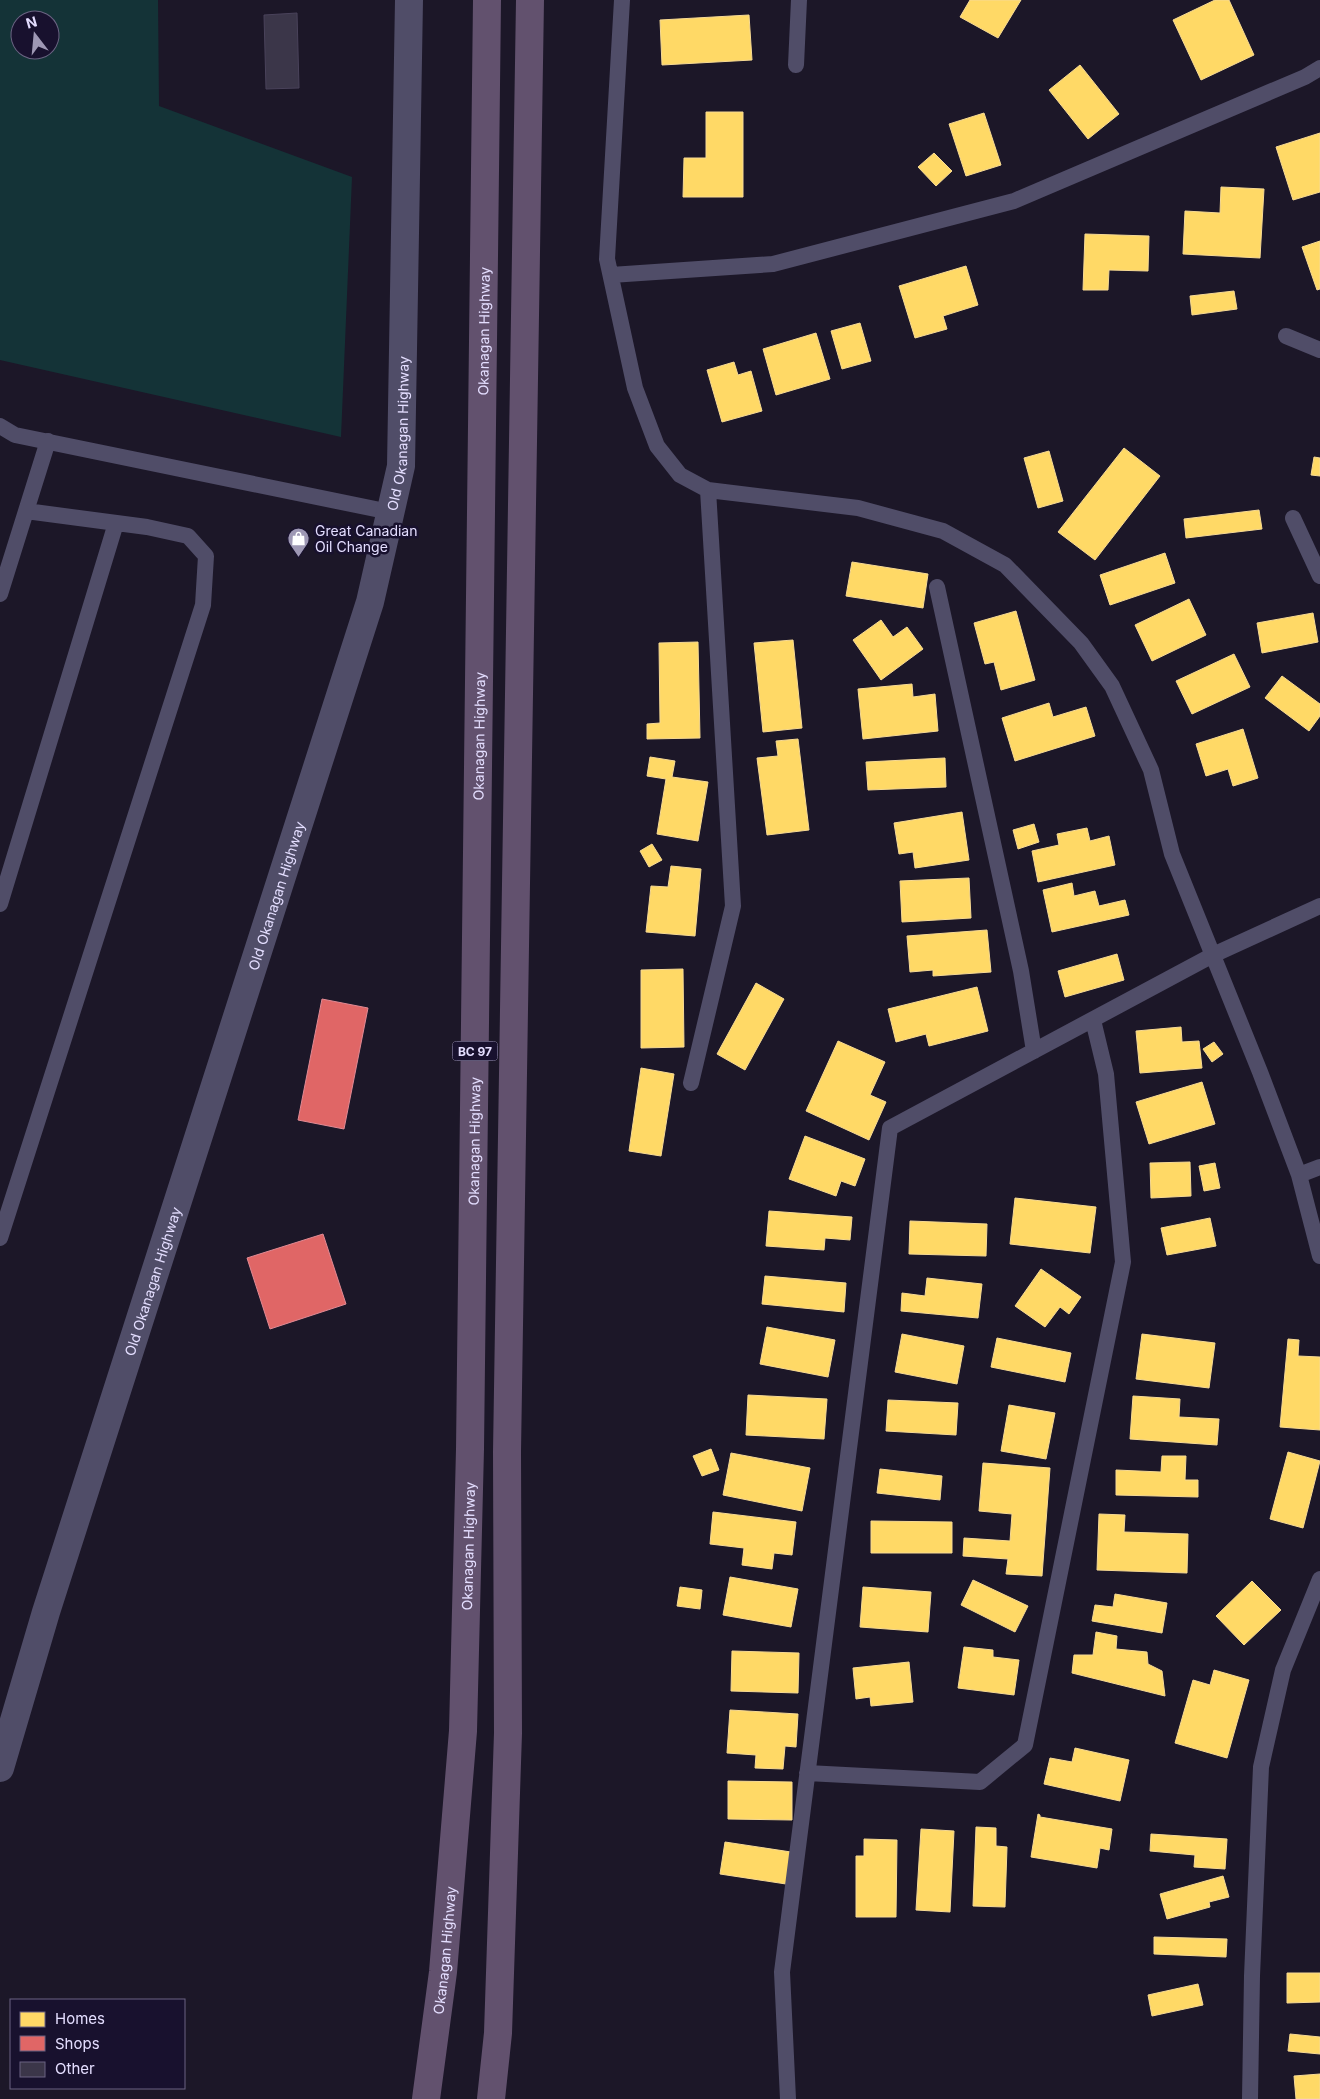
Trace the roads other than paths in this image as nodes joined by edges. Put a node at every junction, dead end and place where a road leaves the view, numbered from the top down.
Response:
1 (410, 0) edge
2 (486, 0) edge
3 (530, 0) edge
4 (622, 0) edge
5 (798, 0) edge
6 (796, 64) dead end
7 (1320, 68) edge
8 (611, 275) junction
9 (1286, 336) dead end
10 (1320, 350) edge
11 (0, 426) edge
12 (48, 441) junction
13 (708, 490) junction
14 (26, 511) junction
15 (390, 512) junction
16 (1293, 518) dead end
17 (116, 523) junction
18 (1320, 576) edge
19 (936, 587) dead end
20 (0, 594) edge
21 (0, 904) edge
22 (1320, 906) edge
23 (1213, 956) junction
24 (1093, 1020) junction
25 (1034, 1051) junction
26 (691, 1083) dead end
27 (1320, 1166) edge
28 (1298, 1176) junction
29 (0, 1238) edge
30 (1320, 1256) edge
31 (1320, 1579) edge
32 (0, 1768) edge
33 (807, 1773) junction
34 (426, 2099) edge
35 (491, 2099) edge
36 (788, 2099) edge
37 (1250, 2099) edge

1 - 15 street, Old Okanagan Highway
2 - 34 highway, Okanagan Highway / BC 97
3 - 35 highway, BC 97
4 - 8 lane
5 - 6 lane
7 - 8 lane
8 - 13 lane
9 - 10 lane
11 - 12 lane
12 - 14 lane
12 - 15 lane
13 - 23 lane
13 - 26 lane
14 - 17 lane
14 - 20 lane
15 - 32 street, Old Okanagan Highway
16 - 18 lane
17 - 21 lane
17 - 29 lane
19 - 25 lane
22 - 23 lane
23 - 24 lane
23 - 28 lane
24 - 25 lane
24 - 33 lane
25 - 33 lane
27 - 28 lane
28 - 30 lane
31 - 37 lane
33 - 36 lane

